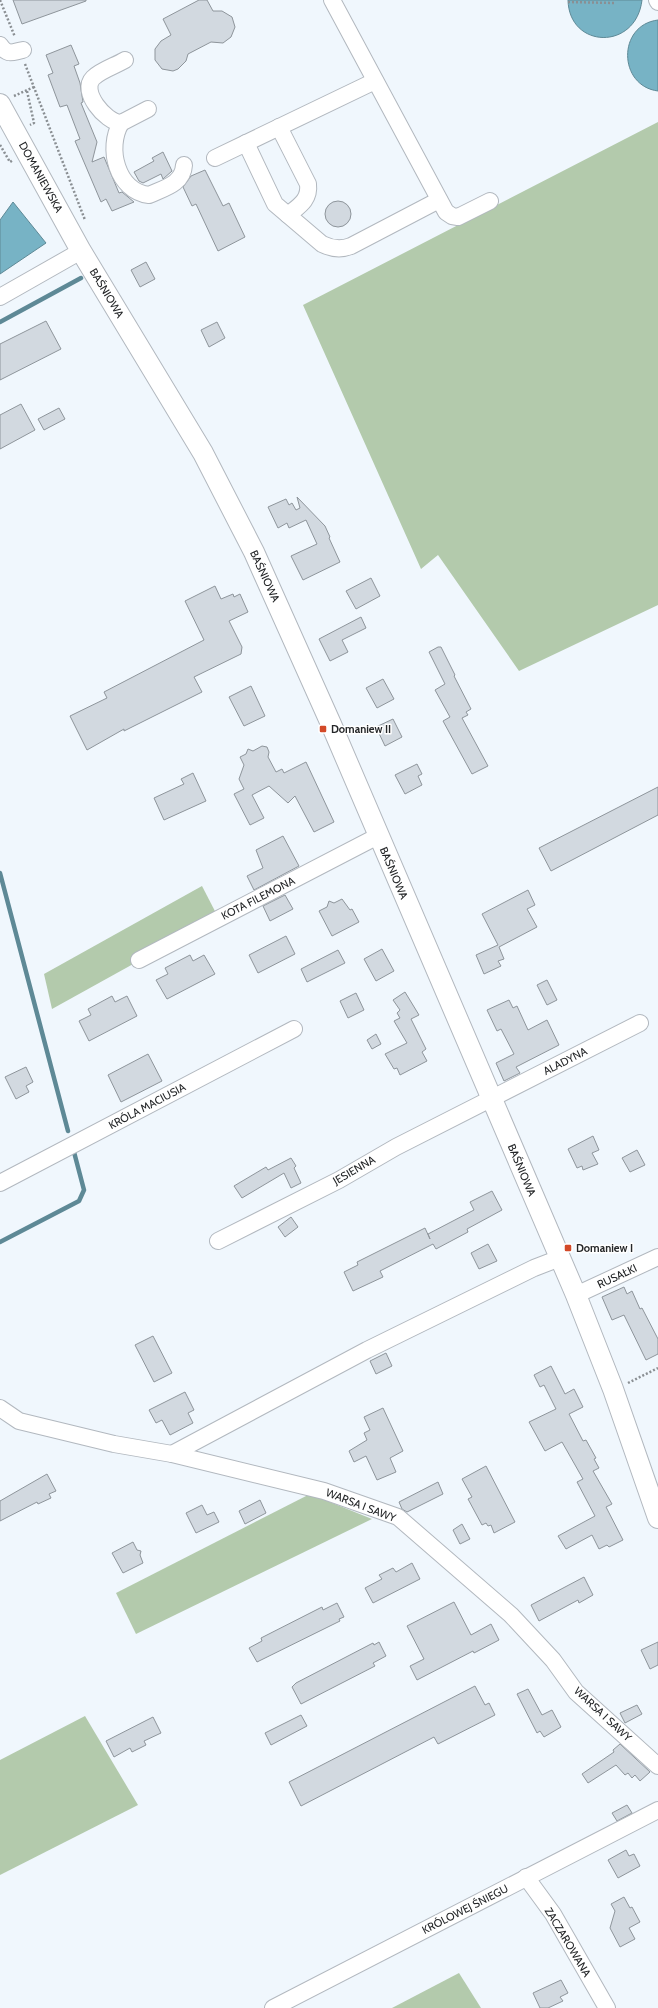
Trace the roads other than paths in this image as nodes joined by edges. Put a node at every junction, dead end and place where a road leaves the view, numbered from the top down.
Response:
1 (332, 0) edge
2 (0, 45) edge
3 (22, 50) road end
4 (125, 60) dead end
5 (375, 81) junction
6 (0, 104) edge
7 (148, 109) dead end
8 (121, 123) junction
9 (279, 127) junction
10 (246, 143) junction
11 (215, 158) dead end
12 (184, 165) dead end
13 (440, 200) junction
14 (490, 201) dead end
15 (288, 215) junction
16 (81, 250) junction
17 (0, 297) edge
18 (378, 836) junction
19 (139, 960) dead end
20 (640, 1023) dead end
21 (294, 1029) dead end
22 (490, 1099) junction
23 (0, 1183) edge
24 (218, 1241) dead end
25 (658, 1257) edge
26 (560, 1258) junction
27 (576, 1295) junction
28 (0, 1408) edge
29 (172, 1454) junction
30 (658, 1518) edge
31 (658, 1766) edge
32 (658, 1810) edge
33 (526, 1877) junction
34 (273, 2008) edge
35 (607, 2008) edge

1 - 5 street
2 - 3 street
4 - 8 street
5 - 9 street
5 - 13 street
6 - 16 main road, DOMANIEWSKA
7 - 8 street
8 - 12 street
9 - 10 street
9 - 15 street
10 - 11 street
10 - 15 street
13 - 14 street
13 - 15 street
16 - 17 street
16 - 18 main road, BAŚNIOWA
18 - 19 street, KOTA FILEMONA
18 - 22 main road, BAŚNIOWA
20 - 22 street, ALADYNA
21 - 23 street, KRÓLA MACIUSIA
22 - 24 street, JESIENNA
22 - 26 main road, BAŚNIOWA
25 - 27 street, RUSAŁKI
26 - 27 main road, BAŚNIOWA
26 - 29 street
27 - 30 main road, BAŚNIOWA
28 - 29 street, WARSA I SAWY
29 - 31 street, WARSA I SAWY
32 - 33 street, KRÓLOWEJ ŚNIEGU
33 - 34 street, KRÓLOWEJ ŚNIEGU
33 - 35 street, ZACZAROWANA

